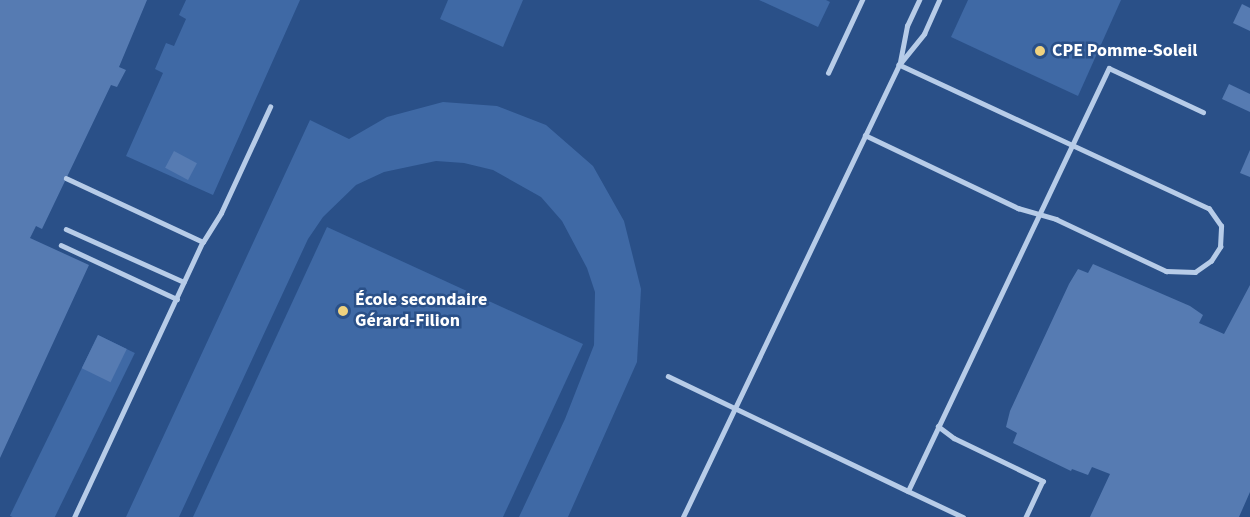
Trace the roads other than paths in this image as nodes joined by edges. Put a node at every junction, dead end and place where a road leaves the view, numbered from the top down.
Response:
1 (862, 0) edge
2 (919, 0) edge
3 (939, 0) edge
4 (899, 65) junction
5 (828, 73) dead end
6 (270, 107) dead end
7 (1203, 112) dead end
8 (865, 135) junction
9 (1072, 145) junction
10 (66, 178) dead end
11 (1038, 213) junction
12 (66, 229) dead end
13 (203, 242) junction
14 (61, 245) dead end
15 (184, 282) junction
16 (177, 299) junction
17 (668, 376) dead end
18 (735, 408) junction
19 (938, 426) junction
20 (908, 490) junction
21 (75, 517) edge
22 (683, 517) edge
23 (963, 517) edge
24 (1026, 517) edge

1 - 5 lane
2 - 4 lane
3 - 4 lane
4 - 8 lane
4 - 9 lane
6 - 13 lane
7 - 9 lane
8 - 11 lane
8 - 18 lane
9 - 11 lane
9 - 11 lane
10 - 13 lane
11 - 19 lane
12 - 15 lane
13 - 15 lane
14 - 16 lane
15 - 16 lane
16 - 21 lane
17 - 18 lane
18 - 20 lane
18 - 22 lane
19 - 20 lane
19 - 24 lane
20 - 23 lane

